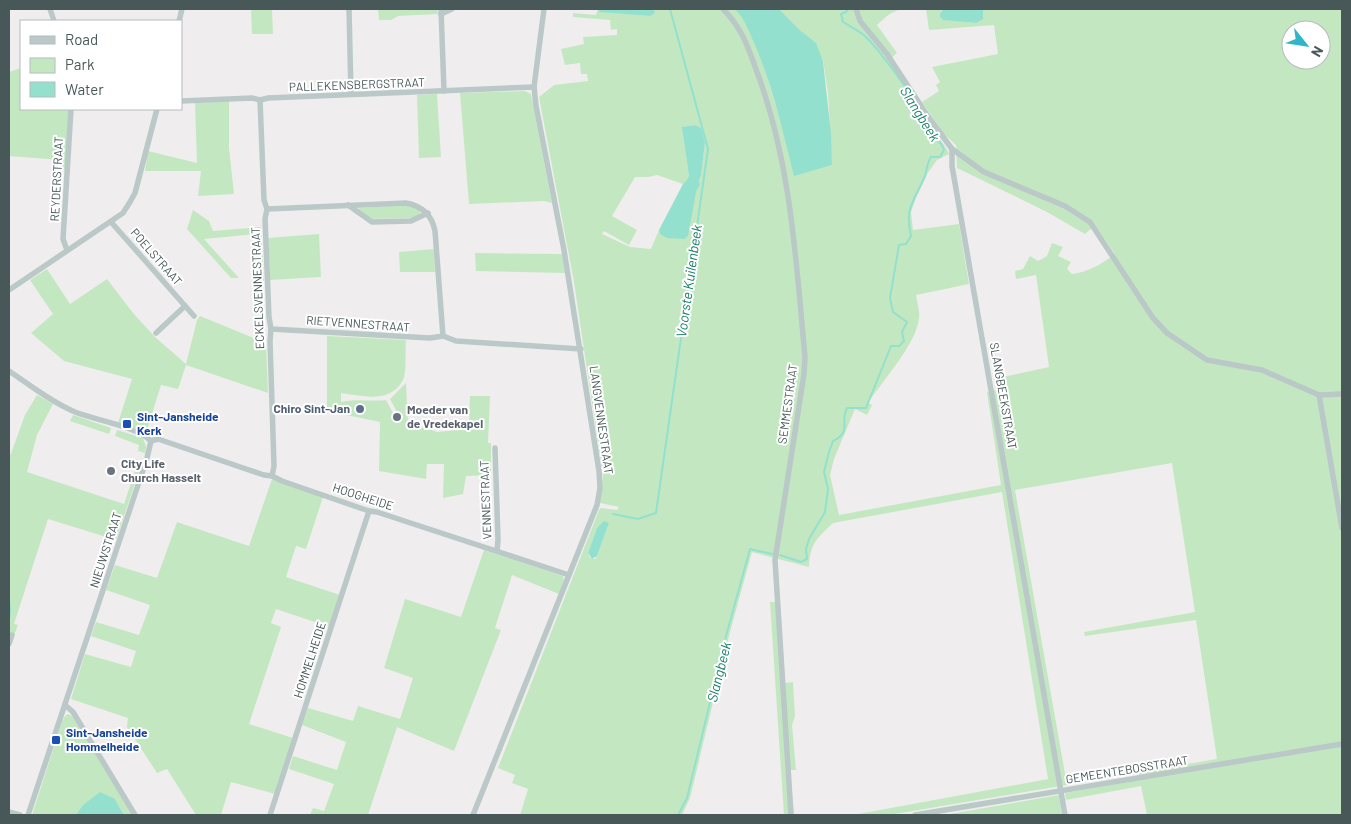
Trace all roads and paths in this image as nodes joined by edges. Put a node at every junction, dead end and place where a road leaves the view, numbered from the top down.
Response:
1 (349, 9) edge
2 (452, 9) edge
3 (544, 9) edge
4 (723, 9) edge
5 (856, 9) edge
6 (441, 11) edge
7 (534, 87) junction
8 (444, 91) junction
9 (351, 94) junction
10 (260, 100) junction
11 (182, 101) edge
12 (71, 110) edge
13 (156, 110) edge
14 (952, 149) junction
15 (348, 205) junction
16 (267, 209) junction
17 (428, 213) junction
18 (111, 222) junction
19 (67, 250) junction
20 (9, 290) edge
21 (185, 306) junction
22 (194, 316) dead end
23 (271, 329) junction
24 (156, 333) dead end
25 (443, 336) junction
26 (581, 349) junction
27 (9, 371) edge
28 (1342, 394) edge
29 (1319, 396) junction
30 (151, 441) junction
31 (494, 448) dead end
32 (272, 476) junction
33 (369, 511) junction
34 (1342, 528) edge
35 (497, 551) junction
36 (569, 575) junction
37 (12, 636) dead end
38 (9, 644) edge
39 (65, 705) junction
40 (1342, 744) edge
41 (1061, 791) junction
42 (9, 812) edge
43 (20, 815) edge
44 (28, 815) edge
45 (136, 815) edge
46 (270, 815) edge
47 (473, 815) edge
48 (791, 815) edge
49 (915, 815) edge
50 (1065, 815) edge

1 - 9 street
2 - 6 street
3 - 7 street, LANGVENNESTRAAT
4 - 48 street, SEMMESTRAAT
5 - 14 street
6 - 8 street
7 - 8 street, PALLEKENSBERGSTRAAT
7 - 26 street, LANGVENNESTRAAT
8 - 9 street, PALLEKENSBERGSTRAAT
9 - 10 street, PALLEKENSBERGSTRAAT
10 - 11 street, PALLEKENSBERGSTRAAT
10 - 16 street, ECKELSVENNESTRAAT
12 - 19 street, REYDERSTRAAT
13 - 18 street
14 - 29 street
14 - 41 street, SLANGBEEKSTRAAT
15 - 16 street
15 - 17 street
15 - 17 street
16 - 23 street, ECKELSVENNESTRAAT
17 - 25 street
18 - 19 street
18 - 21 street, POELSTRAAT
19 - 20 street
21 - 22 street, POELSTRAAT
21 - 24 street
23 - 25 street, RIETVENNESTRAAT
23 - 32 street, ECKELSVENNESTRAAT
25 - 26 street, RIETVENNESTRAAT
26 - 36 street, LANGVENNESTRAAT
27 - 30 street
28 - 29 street
29 - 34 street
30 - 32 street, HOOGHEIDE
30 - 39 street, NIEUWSTRAAT
31 - 35 street, VENNESTRAAT
32 - 33 street, HOOGHEIDE
33 - 35 street, HOOGHEIDE
33 - 46 street, HOMMELHEIDE
35 - 36 street, HOOGHEIDE
36 - 47 street, LANGVENNESTRAAT
37 - 38 street
39 - 44 street, NIEUWSTRAAT
39 - 45 street
40 - 41 street, GEMEENTEBOSSTRAAT
41 - 49 street, GEMEENTEBOSSTRAAT
41 - 50 street, SLANGBEEKSTRAAT
42 - 43 street

